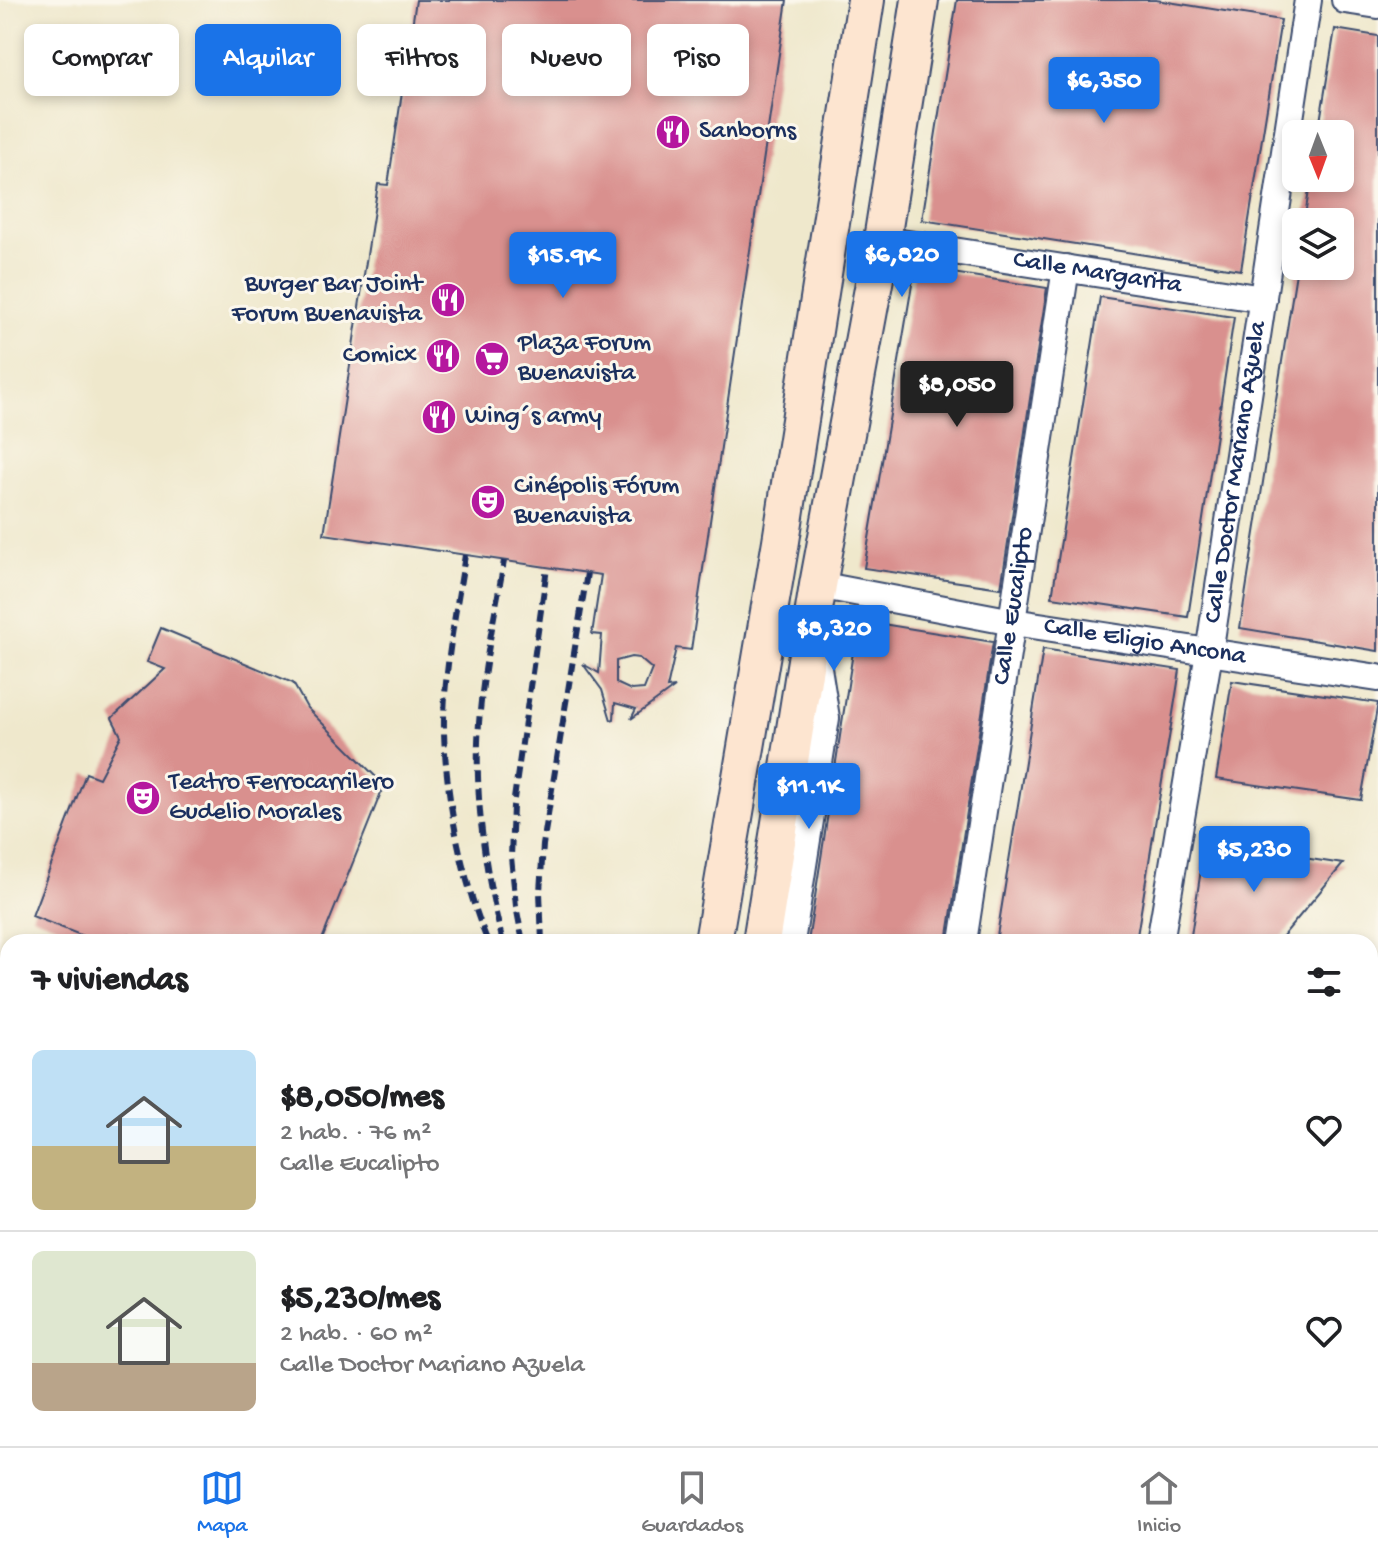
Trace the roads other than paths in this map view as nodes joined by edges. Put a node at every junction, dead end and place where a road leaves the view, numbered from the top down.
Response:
1 (866, 0) edge
2 (920, 0) edge
3 (1308, 0) edge
4 (1345, 0) edge
5 (1378, 5) edge
6 (882, 240) junction
7 (1066, 268) junction
8 (1263, 299) junction
9 (818, 585) junction
10 (1013, 622) junction
11 (811, 626) junction
12 (1209, 653) junction
13 (1378, 678) edge
14 (714, 934) edge
15 (762, 934) edge
16 (792, 934) edge
17 (964, 934) edge
18 (1161, 934) edge

1 - 14 main road
2 - 6 main road
3 - 8 street, Calle Doctor Mariano Azuela
4 - 5 street
6 - 7 street, Calle Margarita
6 - 9 main road
7 - 8 street, Calle Margarita
7 - 10 street, Calle Eucalipto
8 - 12 street, Calle Doctor Mariano Azuela
9 - 10 street, Calle Eligio Ancona
9 - 11 main road
10 - 12 street, Calle Eligio Ancona
10 - 17 street, Calle Eucalipto
11 - 15 main road
11 - 16 street
12 - 13 street, Calle Eligio Ancona
12 - 18 street, Calle Doctor Mariano Azuela

